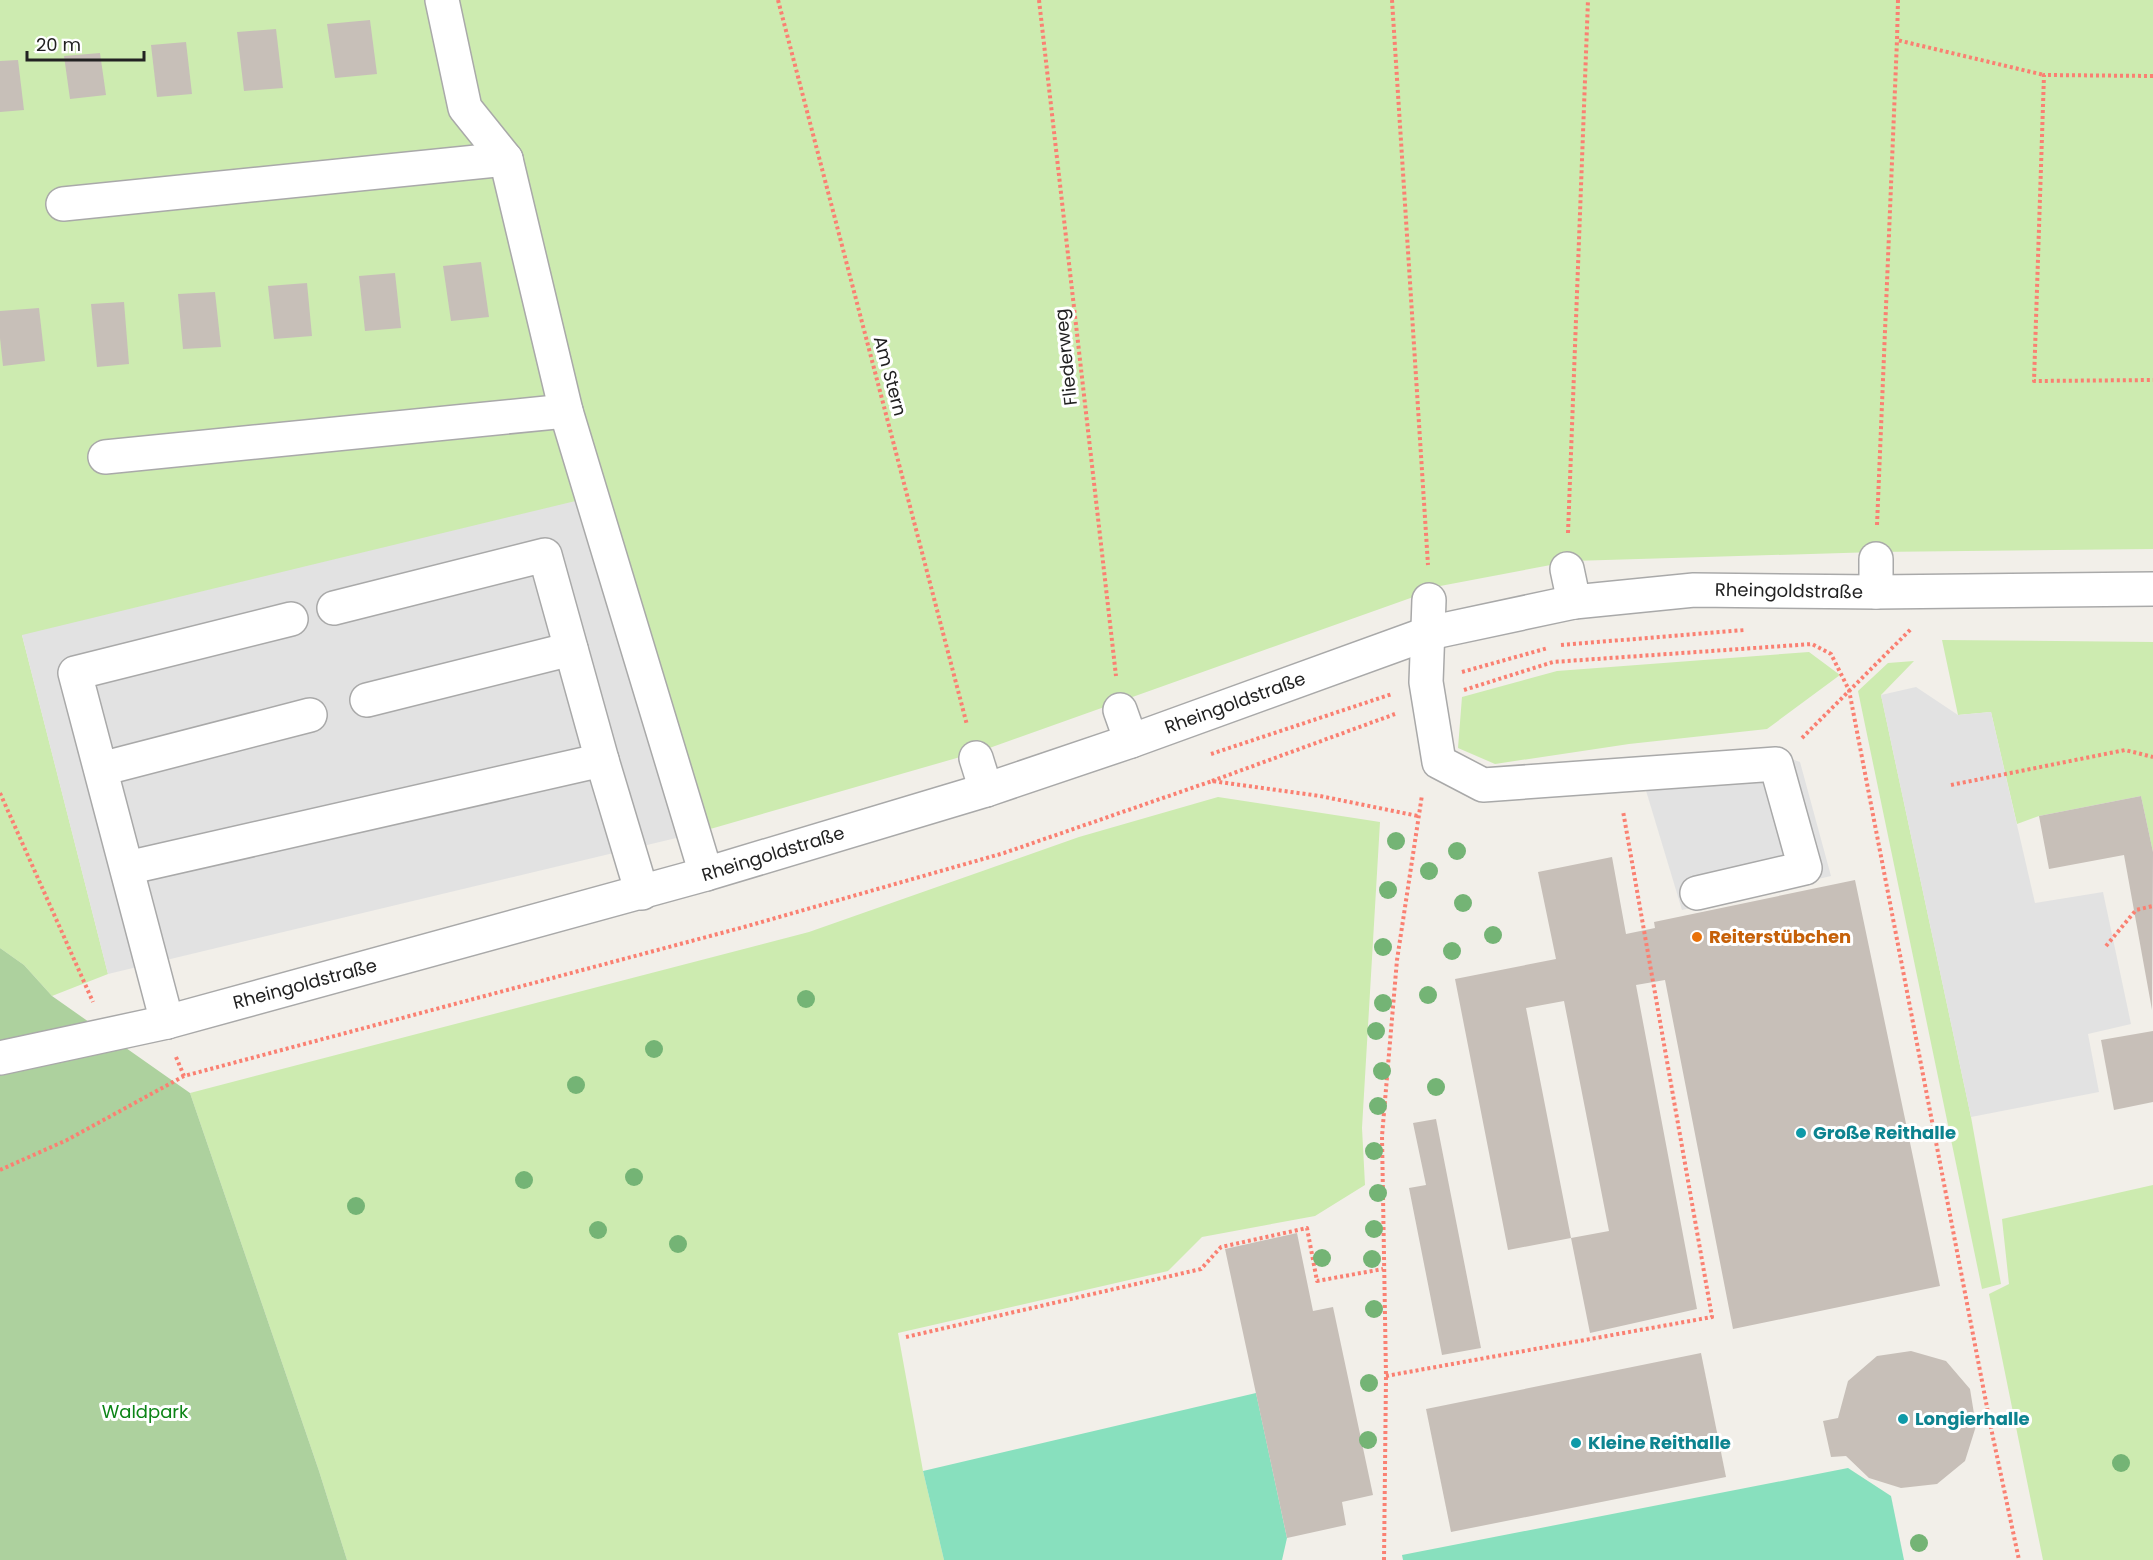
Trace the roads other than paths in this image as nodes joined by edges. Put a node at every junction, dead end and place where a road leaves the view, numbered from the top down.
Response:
1 (442, 0) edge
2 (506, 159) junction
3 (63, 204) dead end
4 (566, 411) junction
5 (105, 457) dead end
6 (1876, 560) road end
7 (1567, 569) road end
8 (2153, 590) edge
9 (1876, 592) junction
10 (1430, 600) road end
11 (1574, 602) junction
12 (334, 608) dead end
13 (291, 619) dead end
14 (1429, 633) junction
15 (570, 649) junction
16 (367, 700) dead end
17 (1120, 711) road end
18 (310, 715) dead end
19 (1131, 741) junction
20 (976, 758) road end
21 (602, 760) junction
22 (101, 770) junction
23 (986, 790) junction
24 (127, 868) junction
25 (706, 874) junction
26 (642, 893) junction
27 (1697, 894) dead end
28 (167, 1022) junction
29 (105, 1037) junction
30 (0, 1044) edge
31 (0, 1058) edge

1 - 2 street
2 - 3 street
2 - 4 street
4 - 5 street
4 - 25 street
6 - 9 street
7 - 11 street
8 - 9 street, Rheingoldstraße
9 - 11 street, Rheingoldstraße
10 - 14 street
11 - 14 street, Rheingoldstraße
12 - 15 street
13 - 22 street
14 - 19 street, Rheingoldstraße
14 - 27 street
15 - 16 street
15 - 21 street
17 - 19 street
18 - 22 street
19 - 23 street, Rheingoldstraße
20 - 23 street
21 - 24 street
21 - 26 street
22 - 24 street
23 - 25 street, Rheingoldstraße
24 - 28 street
25 - 26 street, Rheingoldstraße
26 - 28 street, Rheingoldstraße
28 - 29 street, Rheingoldstraße
29 - 30 street
29 - 31 street

